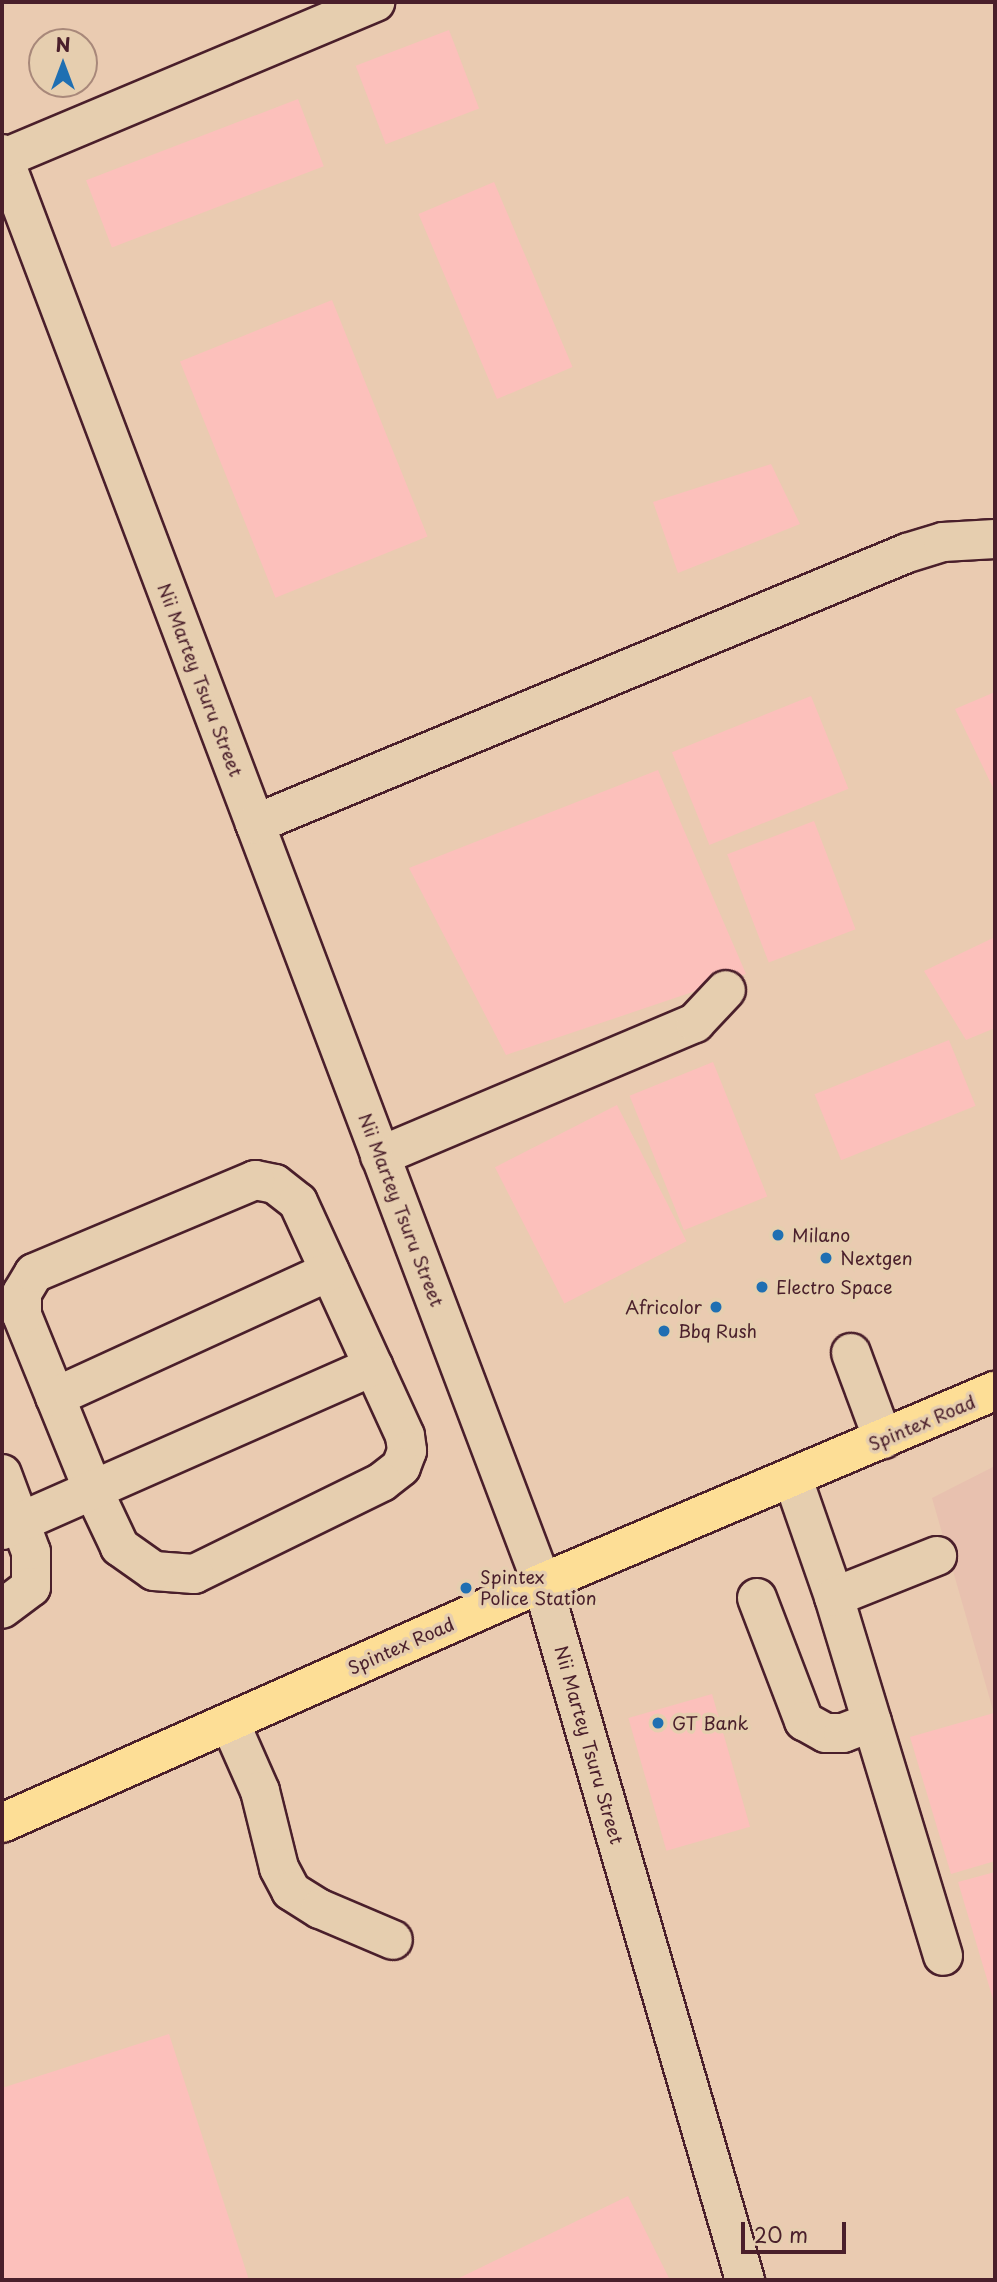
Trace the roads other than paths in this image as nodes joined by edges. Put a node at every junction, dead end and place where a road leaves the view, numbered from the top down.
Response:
1 (375, 2) edge
2 (2, 157) edge
3 (995, 539) edge
4 (255, 824) junction
5 (726, 990) dead end
6 (380, 1156) junction
7 (330, 1271) junction
8 (851, 1353) dead end
9 (373, 1366) junction
10 (995, 1391) edge
11 (55, 1397) junction
12 (883, 1439) junction
13 (2, 1474) edge
14 (793, 1479) junction
15 (93, 1490) junction
16 (11, 1526) edge
17 (936, 1556) dead end
18 (542, 1583) junction
19 (834, 1597) junction
20 (757, 1598) dead end
21 (2, 1609) edge
22 (872, 1722) junction
23 (230, 1723) junction
24 (2, 1823) edge
25 (393, 1940) dead end
26 (943, 1956) dead end
27 (745, 2280) edge

1 - 2 street
2 - 4 street, Nii Martey Tsuru Street
3 - 4 street
4 - 6 street, Nii Martey Tsuru Street
5 - 6 street
6 - 18 street, Nii Martey Tsuru Street
7 - 9 street
7 - 11 street
7 - 11 street
8 - 12 street
9 - 15 street
9 - 15 street
10 - 12 main road, Spintex Road
11 - 15 street
12 - 14 main road, Spintex Road
13 - 16 street
14 - 18 main road, Spintex Road
14 - 19 street
15 - 16 street
16 - 21 street
17 - 19 street
18 - 23 main road, Spintex Road
18 - 27 street, Nii Martey Tsuru Street
19 - 22 street
20 - 22 street
22 - 26 street
23 - 24 main road, Spintex Road
23 - 25 street

